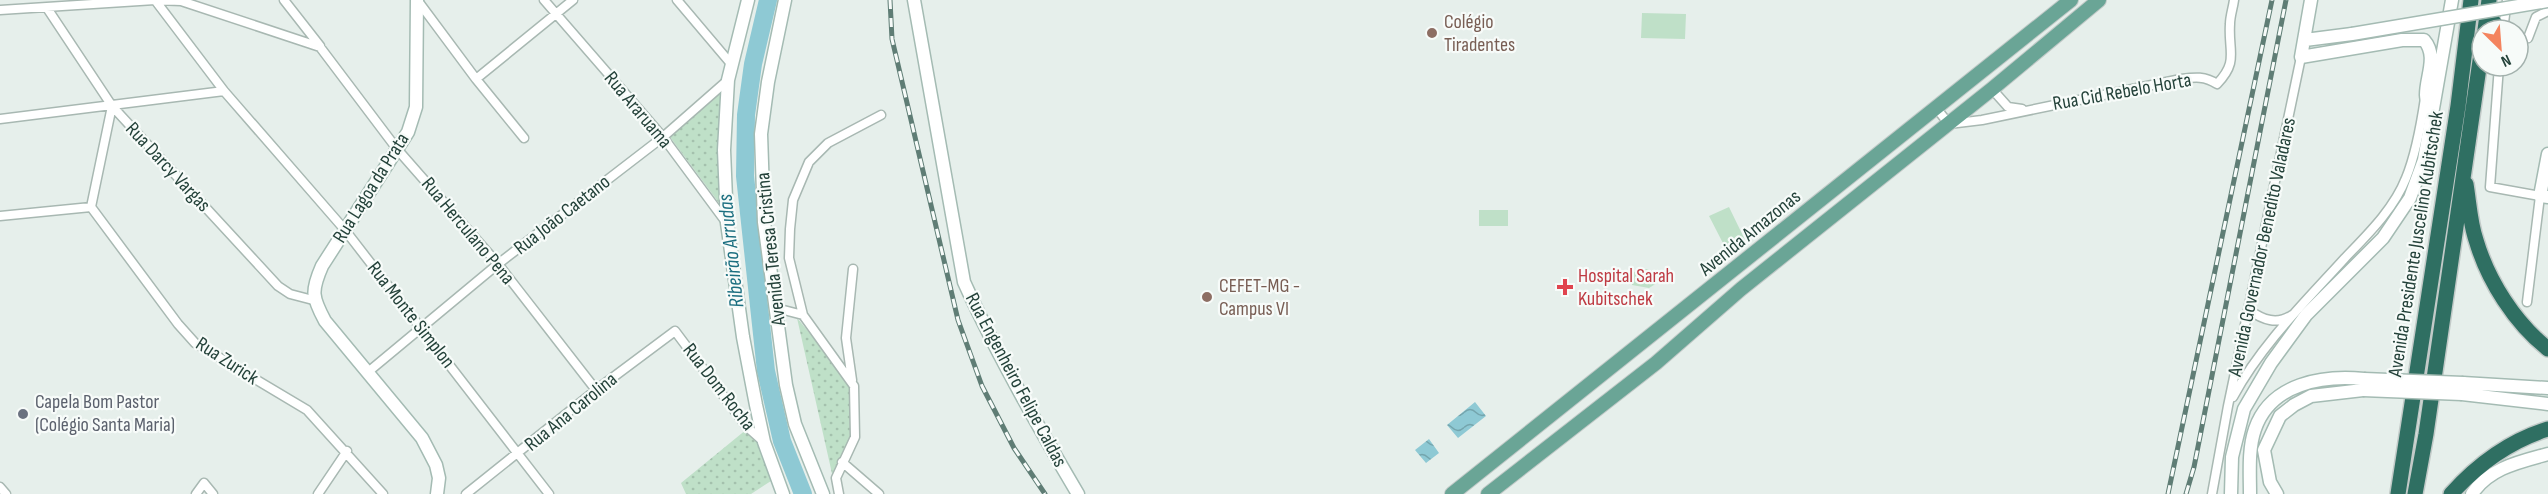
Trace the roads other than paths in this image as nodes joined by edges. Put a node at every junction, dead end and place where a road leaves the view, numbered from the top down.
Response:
1 (12, 0) edge
2 (155, 0) edge
3 (284, 0) edge
4 (417, 0) edge
5 (544, 0) edge
6 (573, 0) edge
7 (677, 0) edge
8 (748, 0) edge
9 (785, 0) edge
10 (914, 0) edge
11 (2071, 0) edge
12 (2100, 0) edge
13 (2234, 0) edge
14 (2311, 0) edge
15 (2452, 0) edge
16 (2471, 0) edge
17 (2507, 0) edge
18 (180, 1) edge
19 (2548, 1) edge
20 (2489, 4) edge
21 (46, 8) junction
22 (0, 10) edge
23 (2548, 11) edge
24 (555, 14) junction
25 (2496, 18) edge
26 (2504, 18) edge
27 (2530, 33) edge
28 (2305, 40) junction
29 (320, 47) junction
30 (2301, 57) junction
31 (732, 65) junction
32 (2477, 78) edge
33 (2498, 78) edge
34 (476, 79) junction
35 (728, 80) junction
36 (1992, 90) junction
37 (224, 91) junction
38 (2426, 98) junction
39 (112, 106) junction
40 (1937, 110) junction
41 (2025, 110) junction
42 (881, 115) dead end
43 (2433, 115) junction
44 (0, 119) edge
45 (1949, 124) junction
46 (663, 137) junction
47 (524, 138) dead end
48 (398, 149) junction
49 (2548, 154) edge
50 (2463, 169) junction
51 (2544, 196) edge
52 (91, 207) junction
53 (0, 216) edge
54 (727, 223) junction
55 (345, 230) junction
56 (498, 264) junction
57 (853, 269) dead end
58 (2340, 281) junction
59 (2316, 290) junction
60 (313, 300) junction
61 (2527, 302) dead end
62 (776, 308) junction
63 (2249, 310) junction
64 (2297, 311) junction
65 (803, 315) junction
66 (420, 328) junction
67 (675, 331) joint
68 (2548, 349) edge
69 (368, 372) junction
70 (2364, 384) junction
71 (854, 386) junction
72 (2462, 388) junction
73 (2548, 388) edge
74 (596, 390) junction
75 (2548, 404) edge
76 (2228, 406) junction
77 (2548, 429) edge
78 (764, 442) junction
79 (347, 451) junction
80 (518, 454) junction
81 (2548, 454) edge
82 (842, 462) junction
83 (2403, 474) junction
84 (0, 487) edge
85 (6, 494) edge
86 (196, 494) edge
87 (213, 494) edge
88 (318, 494) edge
89 (383, 494) edge
90 (437, 494) edge
91 (466, 494) edge
92 (549, 494) edge
93 (783, 494) edge
94 (823, 494) edge
95 (839, 494) edge
96 (879, 494) edge
97 (1078, 494) edge
98 (1452, 494) edge
99 (1488, 494) edge
100 (2212, 494) edge
101 (2231, 494) edge
102 (2250, 494) edge
103 (2277, 494) edge
104 (2389, 494) edge
105 (2398, 494) edge
106 (2415, 494) edge
107 (2451, 494) edge
108 (2472, 494) edge

1 - 22 street
2 - 18 street
2 - 21 street
2 - 37 street, Rua Monte Simplon
3 - 29 street, Rua Herculano Pena
4 - 34 street
4 - 48 main road, Rua Lagoa da Prata
5 - 24 street, Rua Araruama
6 - 24 street
7 - 31 street
8 - 31 main road, Avenida Teresa Cristina
9 - 62 main road, Avenida Teresa Cristina
10 - 97 main road, Rua Engenheiro Felipe Caldas
11 - 40 main road, Avenida Amazonas
12 - 36 main road, Avenida Amazonas
13 - 41 street, Rua Cid Rebelo Horta
14 - 28 main road, Avenida Governador Benedito Valadares
15 - 43 main road, Avenida Presidente Juscelino Kubitschek
16 - 83 highway, Avenida Presidente Juscelino Kubitschek
17 - 26 street
18 - 29 street
19 - 28 main road, bridge
20 - 25 highway
21 - 22 street
21 - 39 street, Rua Darcy Vargas
23 - 27 street
24 - 34 street
24 - 46 street, Rua Araruama
28 - 30 main road, Avenida Governador Benedito Valadares
29 - 48 street, Rua Herculano Pena
30 - 38 main road
30 - 63 street, Avenida Governador Benedito Valadares
31 - 35 main road, Avenida Teresa Cristina
32 - 50 highway, Avenida Presidente Juscelino Kubitschek
33 - 51 street
34 - 47 street
35 - 46 street, Rua João Caetano
35 - 54 main road, Avenida Teresa Cristina
36 - 41 street, Rua Cid Rebelo Horta
36 - 45 main road, Avenida Amazonas
37 - 39 street
37 - 55 street, Rua Monte Simplon
38 - 43 main road
38 - 59 street
39 - 44 street
39 - 52 street
39 - 60 street, Rua Darcy Vargas
40 - 45 street
40 - 98 main road, Avenida Amazonas
41 - 45 street, Rua Cid Rebelo Horta
42 - 65 street
43 - 58 main road, Avenida Presidente Juscelino Kubitschek
45 - 99 main road, Avenida Amazonas
46 - 54 street, Rua Araruama
46 - 56 street, Rua João Caetano
48 - 55 main road, Rua Lagoa da Prata
48 - 56 street, Rua Herculano Pena
49 - 51 main road
50 - 68 highway
50 - 106 highway, Avenida Presidente Juscelino Kubitschek
51 - 61 street
52 - 53 street
52 - 79 street, Rua Zurick
54 - 78 main road, Avenida Teresa Cristina
55 - 60 main road, Rua Lagoa da Prata
55 - 66 street, Rua Monte Simplon
56 - 66 street, Rua João Caetano
56 - 74 street, Rua Herculano Pena
57 - 71 street
58 - 59 street
58 - 101 main road, Avenida Presidente Juscelino Kubitschek
59 - 64 street
60 - 69 main road
62 - 65 street
62 - 94 main road, Avenida Teresa Cristina
63 - 64 street
63 - 76 street, Avenida Governador Benedito Valadares
64 - 76 street
65 - 71 street
66 - 69 street, Rua João Caetano
66 - 80 street, Rua Monte Simplon
67 - 74 street, Rua Ana Carolina
67 - 78 street, Rua Dom Rocha
69 - 90 main road
70 - 72 main road, bridge
70 - 102 main road
70 - 103 main road
71 - 82 street
72 - 73 main road
72 - 75 main road
74 - 80 street, Rua Ana Carolina
76 - 100 street, Avenida Governador Benedito Valadares
77 - 107 highway
78 - 93 main road, Avenida Teresa Cristina
79 - 88 street
79 - 89 street, Rua Zurick
80 - 91 street, Rua Ana Carolina
80 - 92 street, Rua Monte Simplon
81 - 108 main road
82 - 95 street
82 - 96 street
83 - 104 main road
83 - 105 highway, Avenida Presidente Juscelino Kubitschek
84 - 85 street
86 - 87 street

